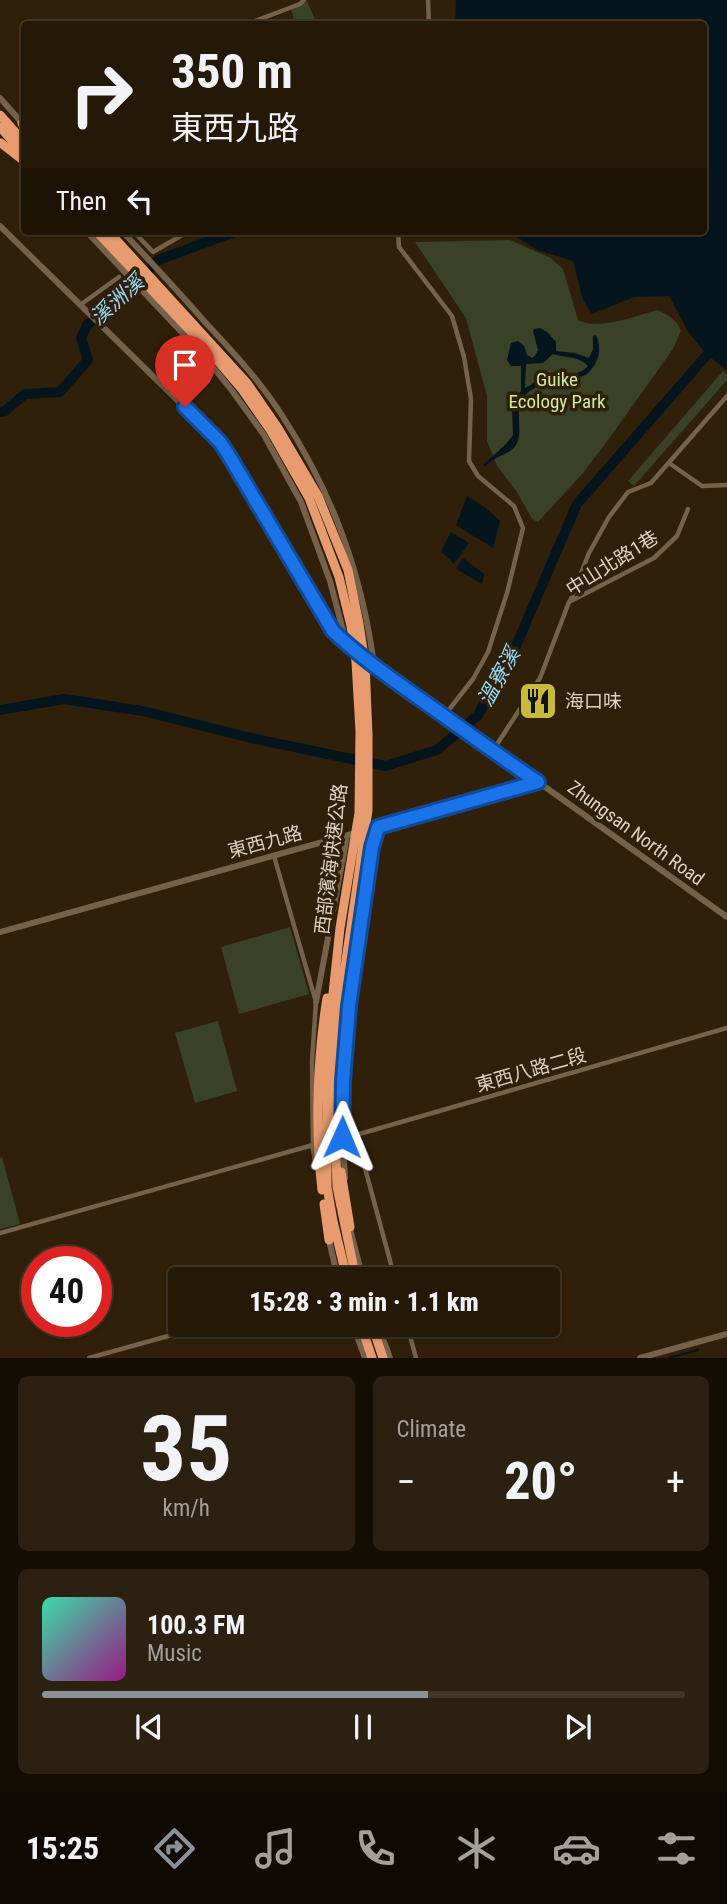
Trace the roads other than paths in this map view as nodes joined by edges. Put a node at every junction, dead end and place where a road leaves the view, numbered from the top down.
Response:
1 (304, 0) edge
2 (428, 0) edge
3 (255, 21) edge
4 (429, 21) edge
5 (0, 98) edge
6 (0, 115) edge
7 (21, 122) edge
8 (0, 127) edge
9 (21, 139) edge
10 (1, 142) edge
11 (21, 151) edge
12 (21, 159) edge
13 (21, 164) edge
14 (0, 226) edge
15 (90, 235) edge
16 (100, 235) edge
17 (112, 235) edge
18 (126, 235) edge
19 (136, 235) edge
20 (182, 235) edge
21 (398, 235) edge
22 (119, 277) dead end
23 (80, 306) junction
24 (727, 396) edge
25 (668, 463) junction
26 (727, 485) edge
27 (688, 509) dead end
28 (569, 602) junction
29 (347, 645) junction
30 (374, 665) junction
31 (444, 716) junction
32 (492, 752) junction
33 (538, 782) junction
34 (378, 827) junction
35 (347, 836) junction
36 (274, 856) junction
37 (727, 917) edge
38 (340, 928) junction
39 (0, 932) edge
40 (349, 935) junction
41 (316, 1002) junction
42 (727, 1028) edge
43 (356, 1135) junction
44 (342, 1137) junction
45 (313, 1144) junction
46 (332, 1187) junction
47 (350, 1229) junction
48 (0, 1233) edge
49 (329, 1240) junction
50 (335, 1267) edge
51 (343, 1267) edge
52 (353, 1267) edge
53 (360, 1267) edge
54 (391, 1267) edge
55 (727, 1334) edge
56 (168, 1336) edge
57 (357, 1337) edge
58 (365, 1337) edge
59 (376, 1337) edge
60 (382, 1337) edge
61 (410, 1337) edge
62 (89, 1358) edge
63 (365, 1358) edge
64 (372, 1358) edge
65 (383, 1358) edge
66 (390, 1358) edge
67 (416, 1358) edge
68 (640, 1358) edge

1 - 3 street
2 - 4 street
5 - 7 street
6 - 9 highway
8 - 11 highway
10 - 12 highway
10 - 13 street
14 - 23 street, Zhungsan North Road
15 - 29 street
16 - 38 highway, 西部濱海快速公路
17 - 40 highway, 西部濱海快速公路
18 - 30 street
19 - 20 street
21 - 31 street
22 - 23 street
23 - 29 street, Zhungsan North Road
24 - 25 street
25 - 26 street
25 - 28 street
27 - 28 street, 中山北路1巷
28 - 32 street, 中山北路1巷
29 - 30 street, Zhungsan North Road
30 - 31 street, Zhungsan North Road
31 - 32 street, Zhungsan North Road
32 - 33 street, Zhungsan North Road
33 - 34 street, 東西九路
33 - 37 street, Zhungsan North Road
34 - 35 street, 東西九路
34 - 44 street
35 - 36 street, 東西九路
35 - 41 street
36 - 39 street, 東西九路
36 - 41 street
38 - 46 highway, 西部濱海快速公路
38 - 49 highway
40 - 46 highway, 西部濱海快速公路
40 - 47 highway
41 - 45 street
42 - 43 street, 東西八路二段
43 - 44 street, 東西八路二段
43 - 54 street
44 - 47 street
45 - 48 street
45 - 49 street
46 - 51 highway, 西部濱海快速公路
46 - 52 highway, 西部濱海快速公路
47 - 53 street
49 - 50 street
55 - 68 street
56 - 62 street
57 - 63 street
58 - 64 highway
59 - 65 highway
60 - 66 street
61 - 67 street

